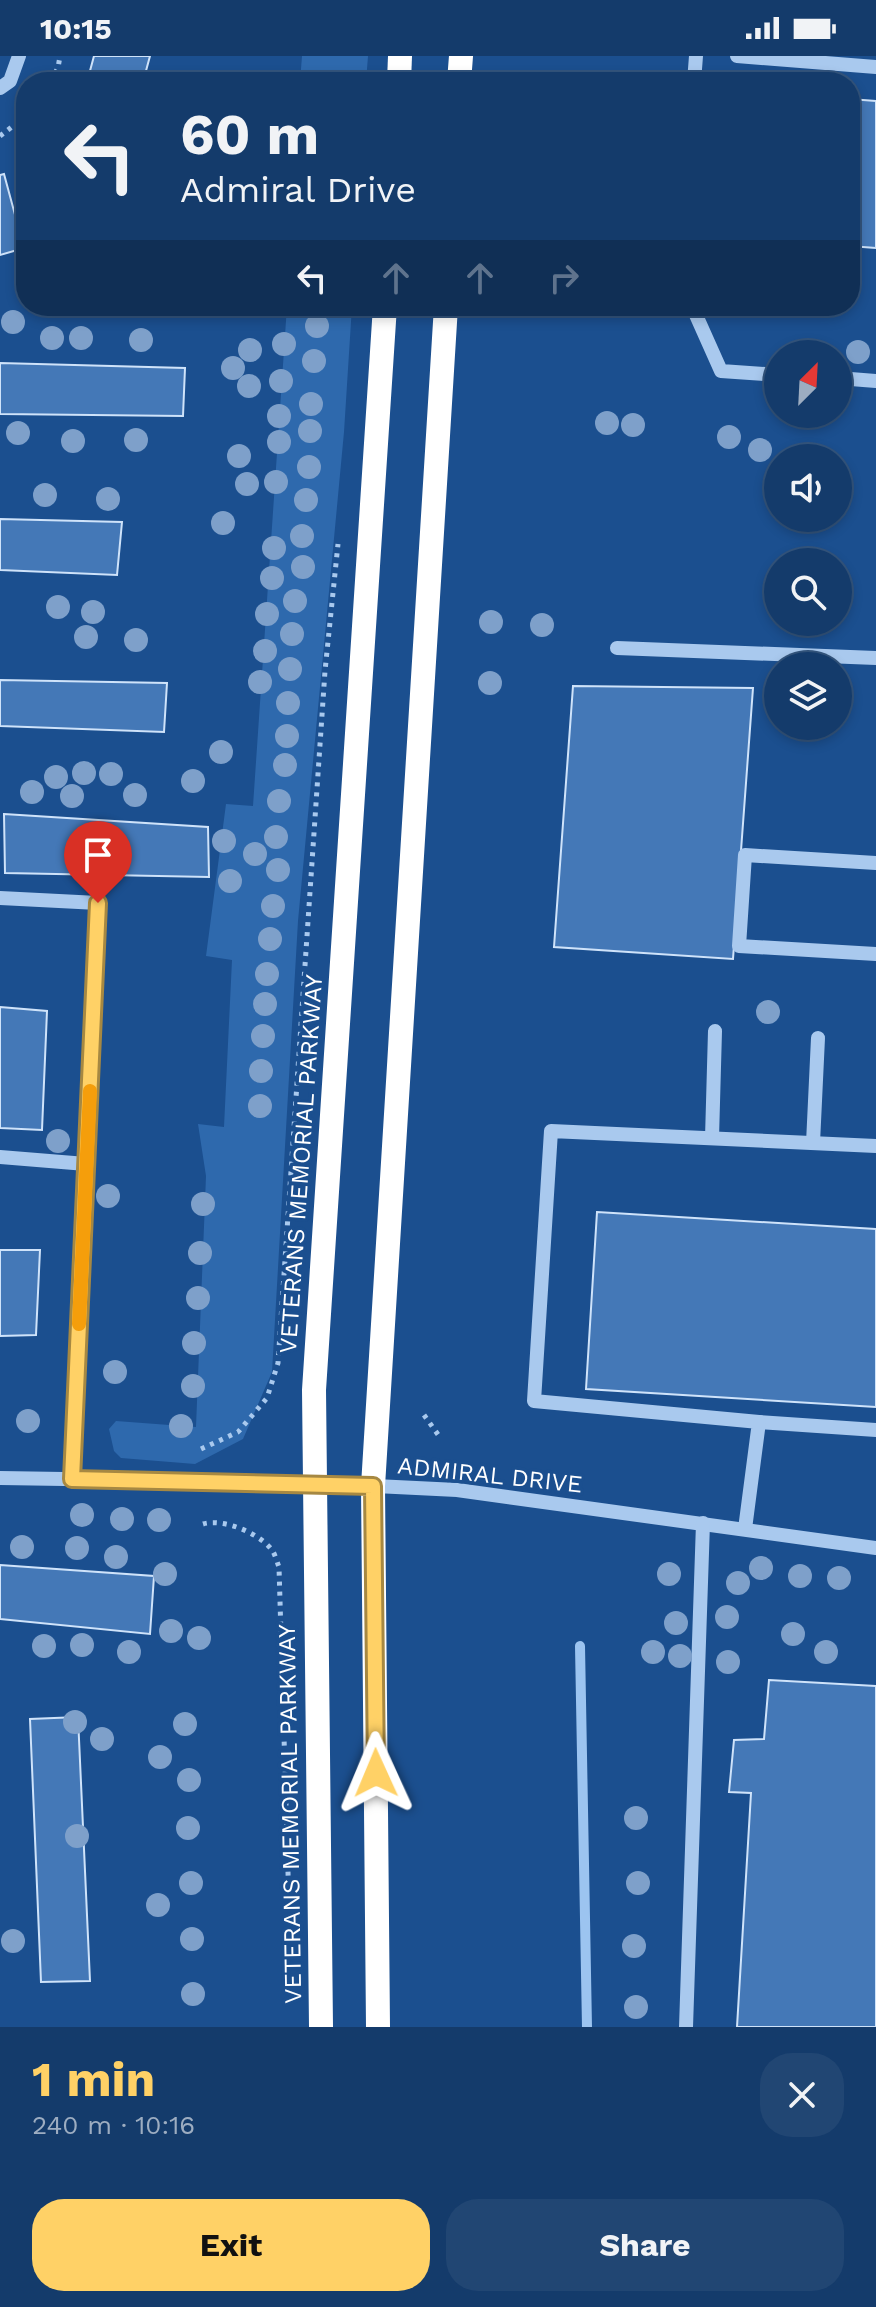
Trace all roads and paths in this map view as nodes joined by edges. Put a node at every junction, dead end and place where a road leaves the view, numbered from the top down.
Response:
1 (19, 56) edge
2 (737, 56) edge
3 (876, 67) edge
4 (0, 88) edge
5 (16, 124) edge
6 (0, 136) edge
7 (384, 316) edge
8 (445, 316) edge
9 (696, 316) edge
10 (764, 374) edge
11 (852, 379) edge
12 (876, 381) edge
13 (340, 530) dead end
14 (617, 648) dead end
15 (876, 658) edge
16 (876, 863) edge
17 (0, 898) edge
18 (876, 954) edge
19 (715, 1031) dead end
20 (818, 1038) dead end
21 (712, 1138) junction
22 (813, 1143) junction
23 (876, 1146) edge
24 (0, 1157) edge
25 (86, 1164) junction
26 (424, 1415) dead end
27 (759, 1422) junction
28 (876, 1430) edge
29 (439, 1436) dead end
30 (201, 1449) dead end
31 (0, 1478) edge
32 (72, 1479) junction
33 (314, 1483) junction
34 (373, 1486) junction
35 (703, 1523) junction
36 (203, 1524) dead end
37 (745, 1529) junction
38 (876, 1548) edge
39 (289, 1907) dead end
40 (321, 2027) edge
41 (378, 2027) edge
42 (686, 2027) edge

1 - 4 street
2 - 3 street
5 - 6 path
7 - 33 highway, VETERANS MEMORIAL PARKWAY
8 - 34 highway
9 - 10 street
11 - 12 street
13 - 30 path
14 - 15 street
16 - 18 street
17 - 25 street
19 - 21 street
20 - 22 street
21 - 22 street
21 - 27 street
22 - 23 street
24 - 25 street
25 - 32 street
26 - 29 path
27 - 28 street
27 - 37 street
31 - 32 street, ADMIRAL DRIVE
32 - 33 street, ADMIRAL DRIVE
33 - 34 street, ADMIRAL DRIVE
33 - 40 highway, VETERANS MEMORIAL PARKWAY
34 - 35 street, ADMIRAL DRIVE
34 - 41 highway
35 - 37 street, ADMIRAL DRIVE
35 - 42 street
36 - 39 path
37 - 38 street, ADMIRAL DRIVE

